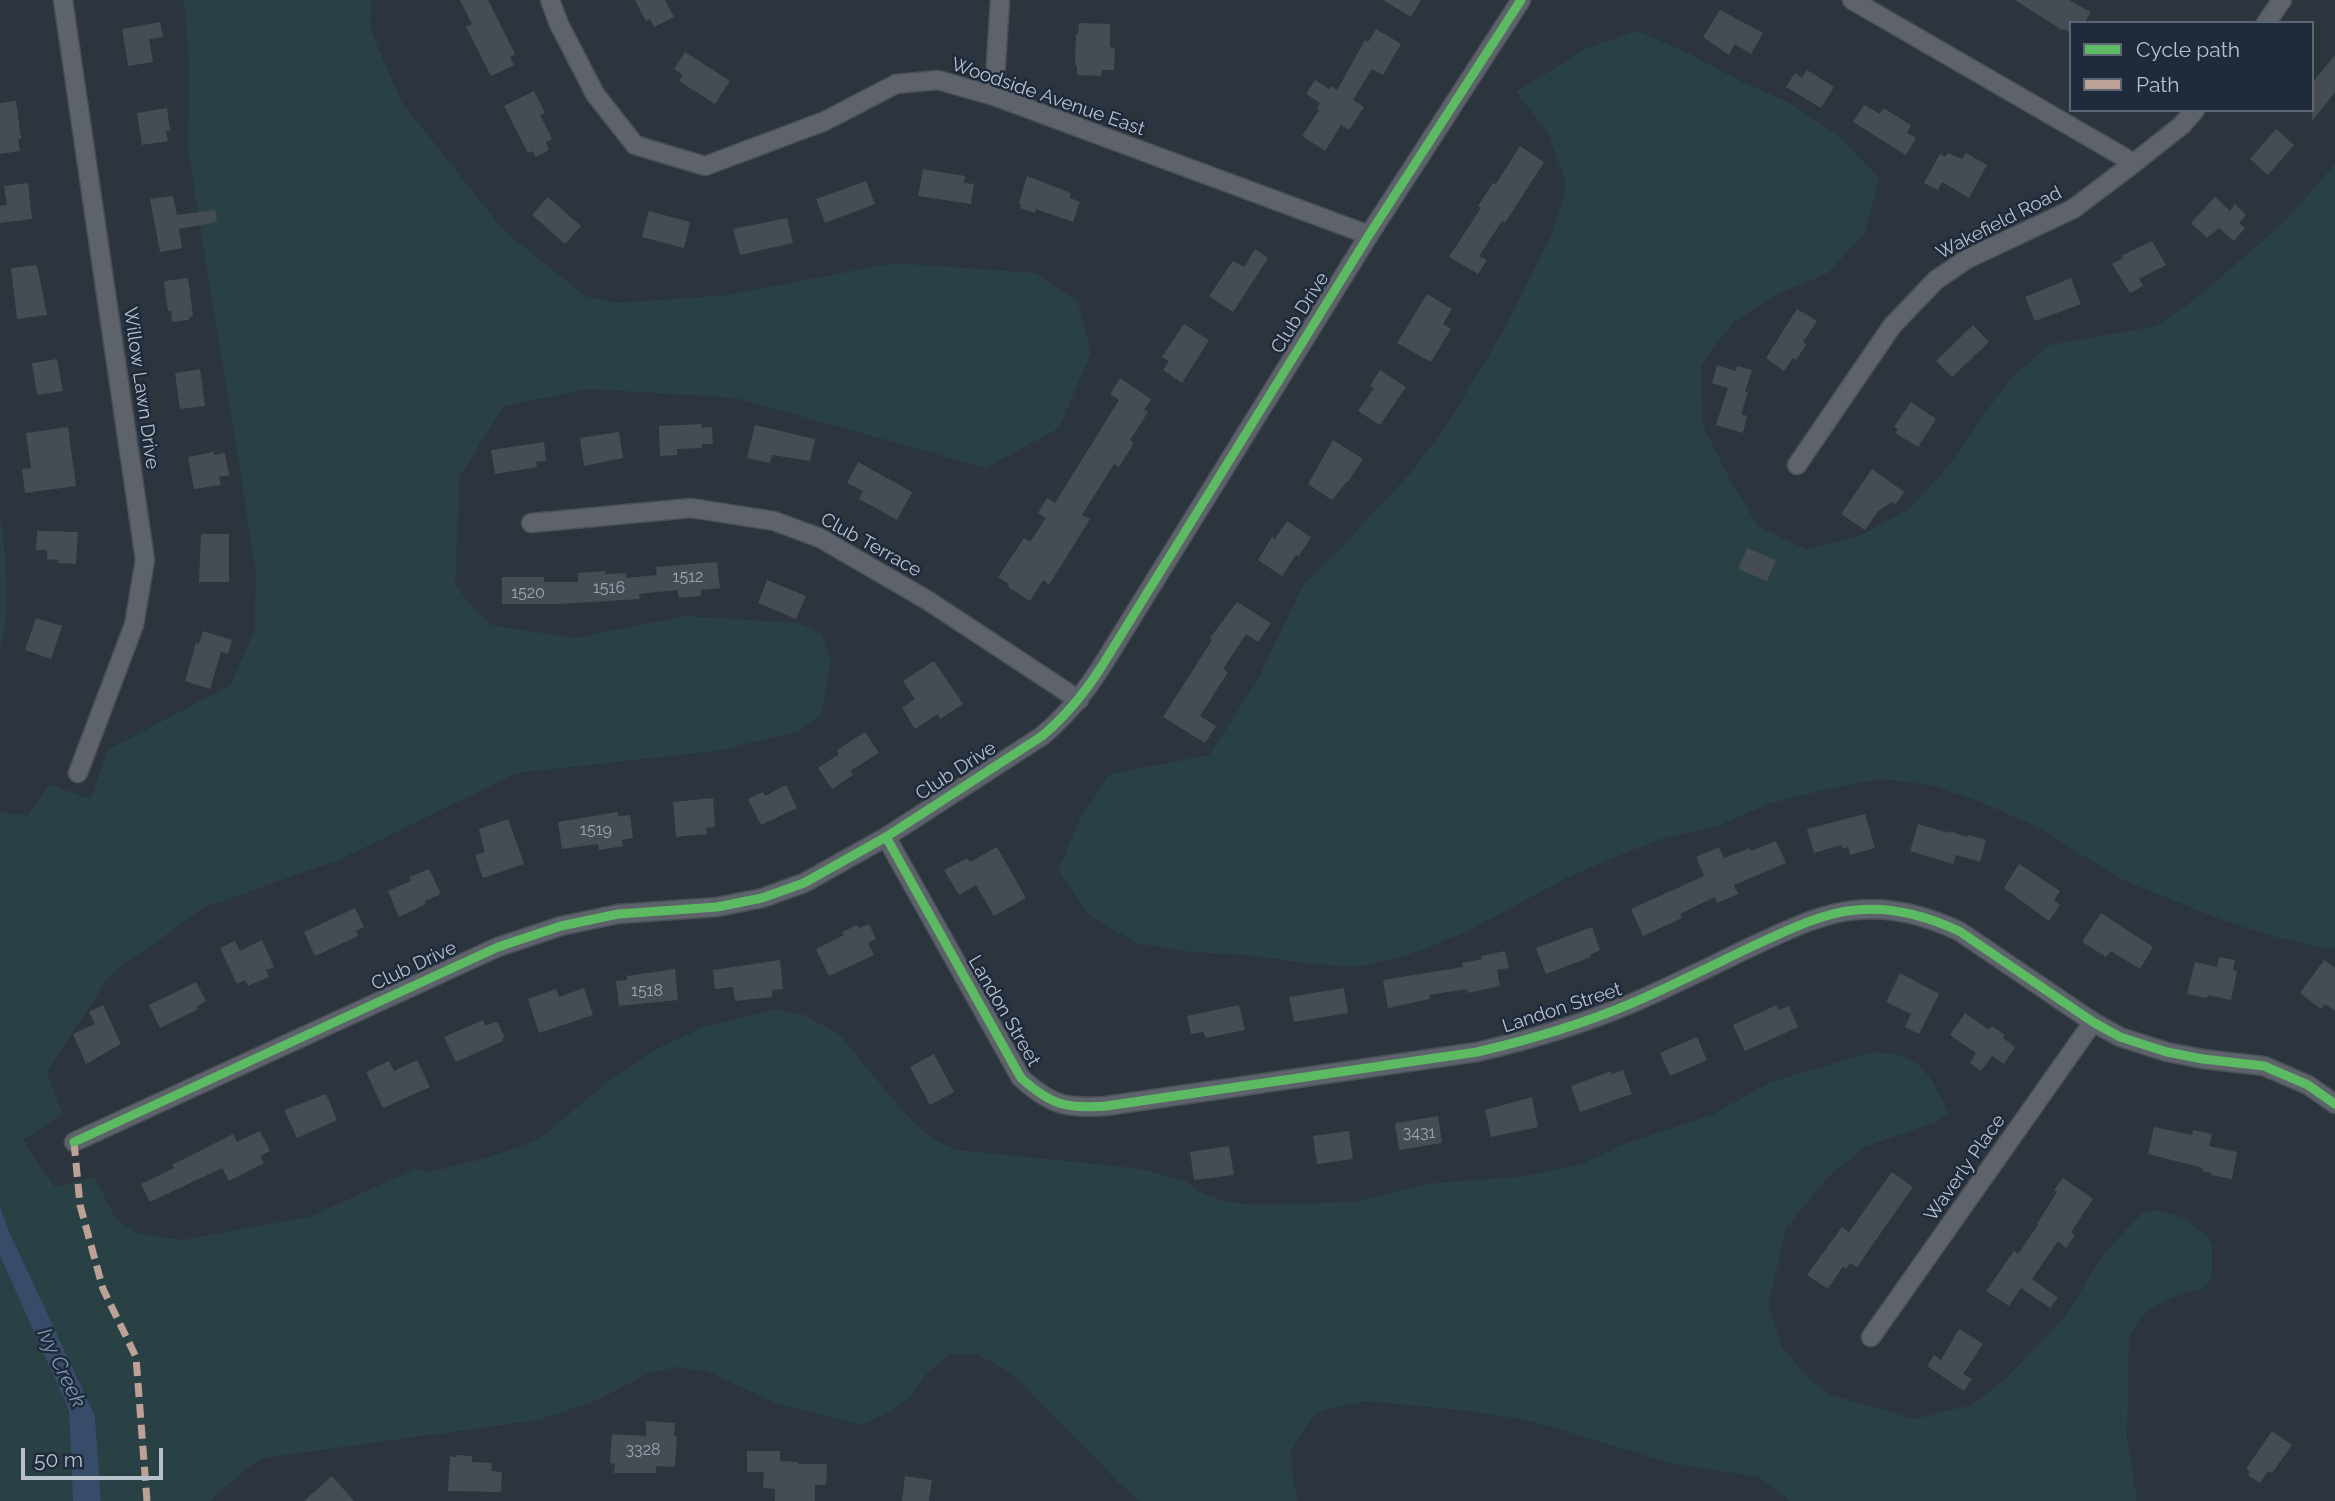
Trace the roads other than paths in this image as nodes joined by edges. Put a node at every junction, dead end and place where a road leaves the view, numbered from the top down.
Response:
1 (63, 0) edge
2 (550, 0) edge
3 (1000, 0) edge
4 (1521, 0) edge
5 (1852, 0) edge
6 (2283, 0) edge
7 (2267, 21) edge
8 (994, 96) junction
9 (2193, 112) edge
10 (2134, 163) junction
11 (1369, 235) junction
12 (1797, 465) dead end
13 (531, 523) dead end
14 (1079, 701) junction
15 (78, 773) dead end
16 (886, 837) junction
17 (2093, 1022) junction
18 (2335, 1104) edge
19 (74, 1142) dead end
20 (1871, 1337) dead end

1 - 15 street, Willow Lawn Drive
2 - 8 street, Woodside Avenue East
3 - 8 street
4 - 11 street, Club Drive
5 - 10 street
6 - 7 street
8 - 11 street, Woodside Avenue East
9 - 10 street, Wakefield Road
10 - 12 street, Wakefield Road
11 - 14 street, Club Drive
13 - 14 street, Club Terrace
14 - 16 street, Club Drive
16 - 17 street, Landon Street
16 - 19 street, Club Drive
17 - 18 street, Landon Street
17 - 20 street, Waverly Place

